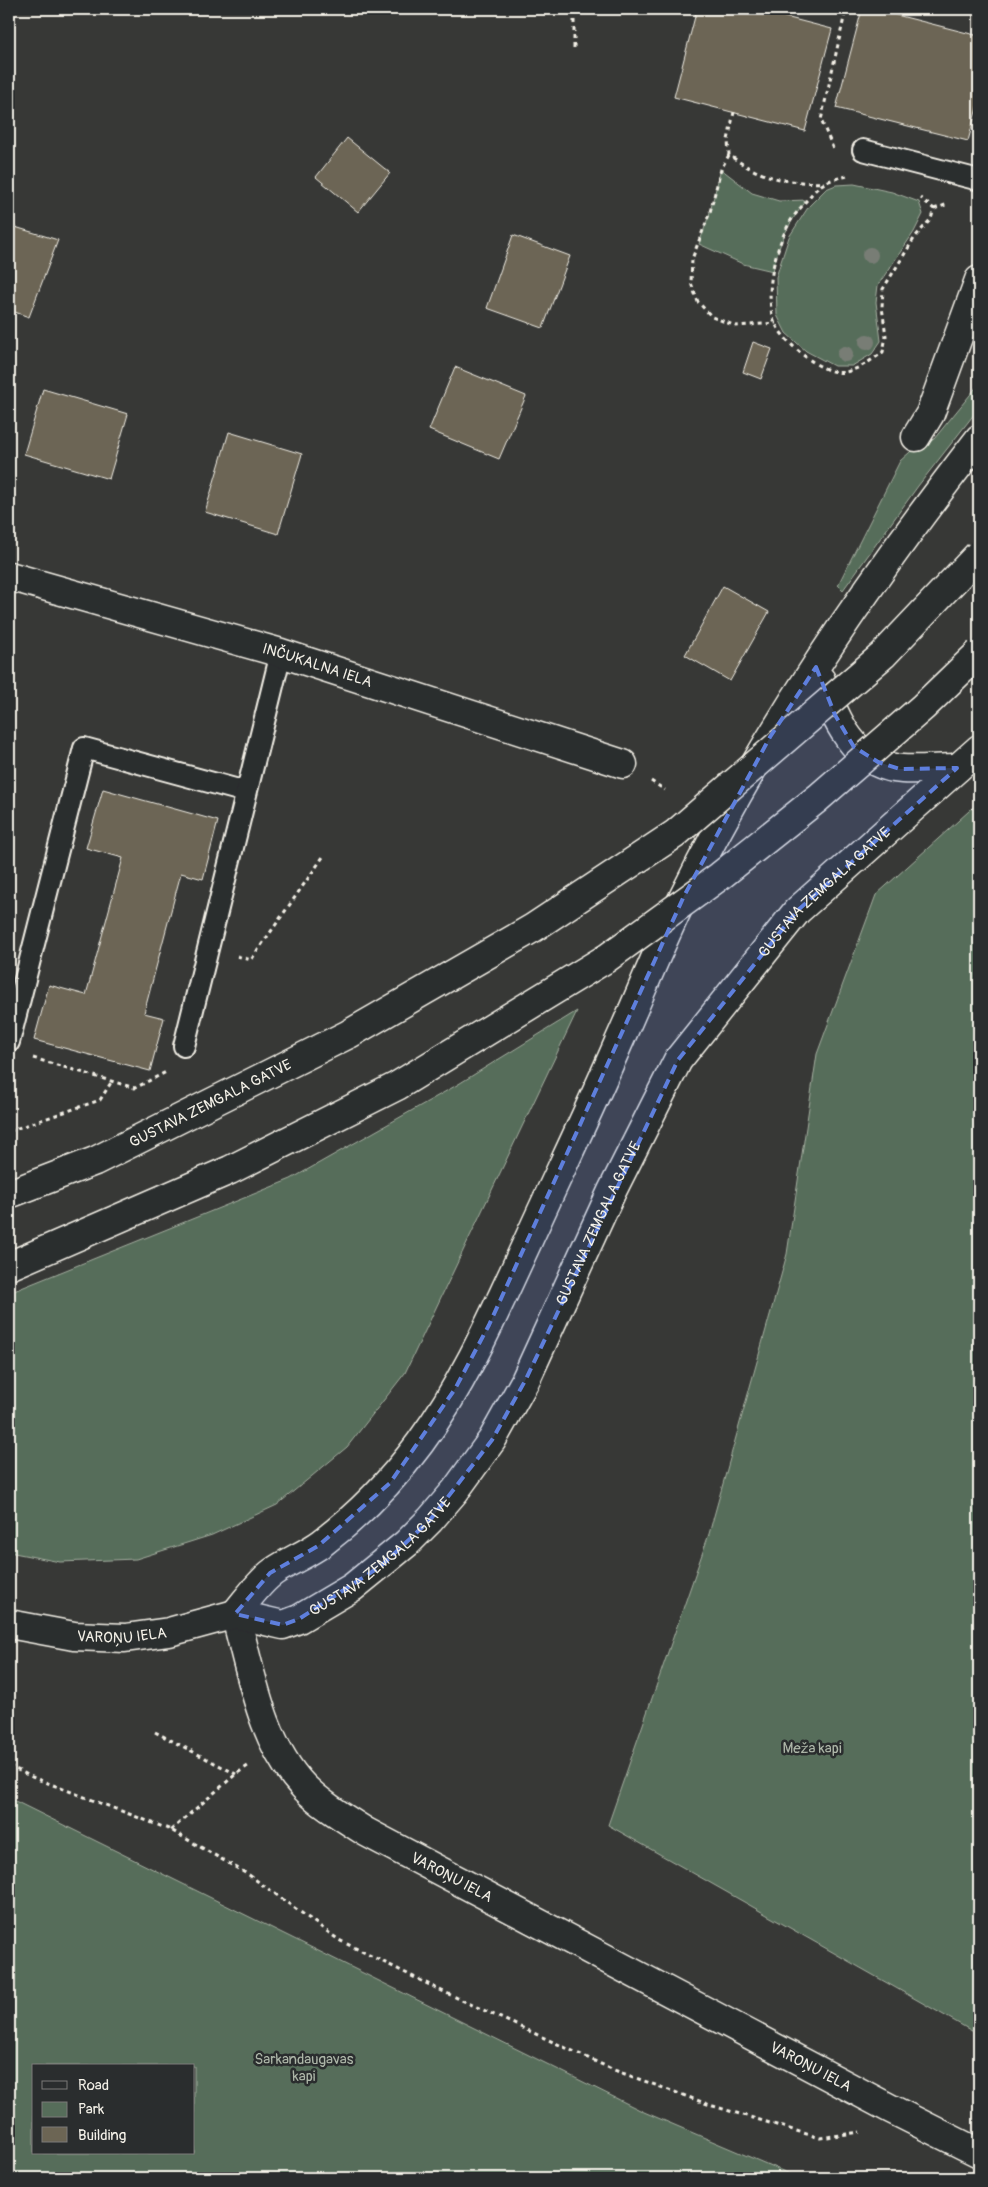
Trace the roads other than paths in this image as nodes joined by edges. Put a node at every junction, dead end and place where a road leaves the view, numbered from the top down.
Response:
1 (863, 150) dead end
2 (979, 180) edge
3 (979, 280) edge
4 (916, 437) dead end
5 (979, 439) edge
6 (979, 554) edge
7 (9, 576) edge
8 (281, 653) junction
9 (979, 653) edge
10 (816, 667) junction
11 (979, 749) edge
12 (623, 764) dead end
13 (957, 768) junction
14 (246, 792) junction
15 (9, 1042) edge
16 (184, 1046) road end
17 (9, 1194) edge
18 (9, 1266) edge
19 (236, 1614) junction
20 (9, 1624) edge
21 (979, 2153) edge

1 - 2 lane
3 - 4 street
5 - 10 street
6 - 17 street, GUSTAVA ZEMGALA GATVE, bridge
7 - 8 street, INČUKALNA IELA
8 - 12 street, INČUKALNA IELA
8 - 14 lane
9 - 18 street, bridge
10 - 13 street
10 - 19 street
11 - 13 street, GUSTAVA ZEMGALA GATVE
13 - 19 street, GUSTAVA ZEMGALA GATVE
14 - 15 lane
14 - 16 lane
19 - 20 street, VAROŅU IELA
19 - 21 street, VAROŅU IELA

